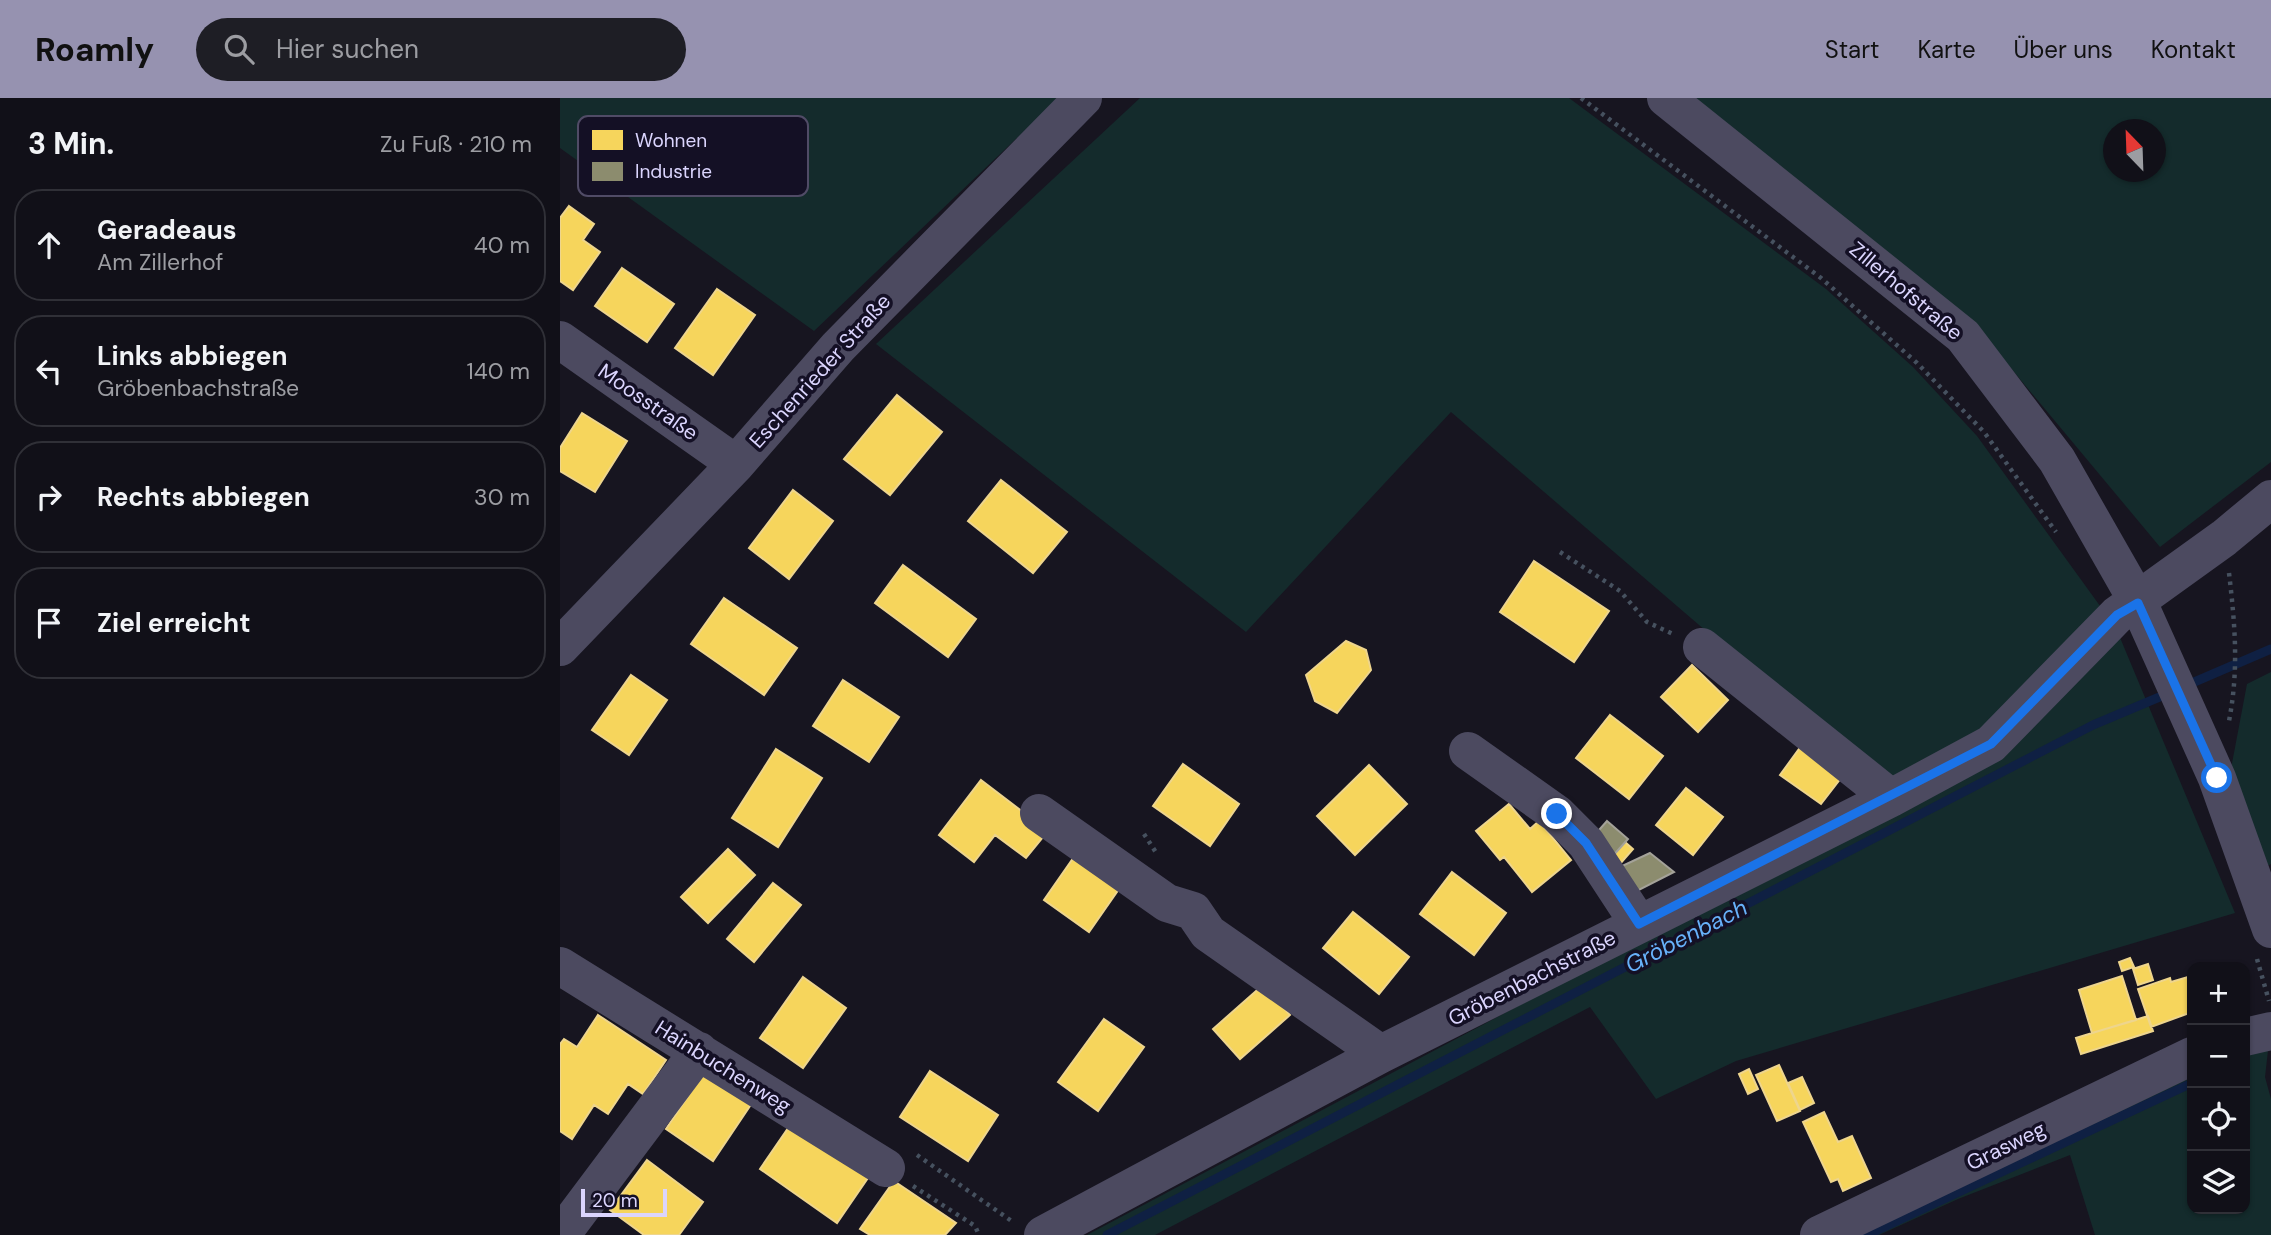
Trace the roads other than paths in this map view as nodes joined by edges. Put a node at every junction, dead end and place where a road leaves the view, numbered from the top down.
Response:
1 (1083, 98) edge
2 (1666, 98) edge
3 (560, 340) edge
4 (736, 464) junction
5 (2271, 499) edge
6 (2138, 603) junction
7 (560, 647) edge
8 (1702, 648) road end
9 (1468, 751) dead end
10 (1891, 798) junction
11 (1039, 813) dead end
12 (2263, 876) edge
13 (1639, 924) junction
14 (2271, 929) edge
15 (560, 966) edge
16 (2271, 1031) edge
17 (2250, 1036) edge
18 (699, 1051) junction
19 (1381, 1054) junction
20 (2187, 1058) edge
21 (896, 1158) road end
22 (560, 1228) edge
23 (1031, 1231) edge
24 (1819, 1235) edge

1 - 4 street, Eschenrieder Straße
2 - 6 street, Zillerhofstraße
3 - 4 street, Moosstraße
4 - 7 street, Eschenrieder Straße
5 - 6 street, Gröbenbachstraße
6 - 10 street, Gröbenbachstraße
6 - 12 street, Zillerhofstraße
8 - 10 street
9 - 13 street
10 - 13 street, Gröbenbachstraße
11 - 19 street
12 - 14 street, Zillerhofstraße
13 - 19 street, Gröbenbachstraße
15 - 18 street, Hainbuchenweg
16 - 17 street
18 - 21 street, Hainbuchenweg
18 - 22 street
19 - 23 street, Gröbenbachstraße
20 - 24 street, Grasweg

